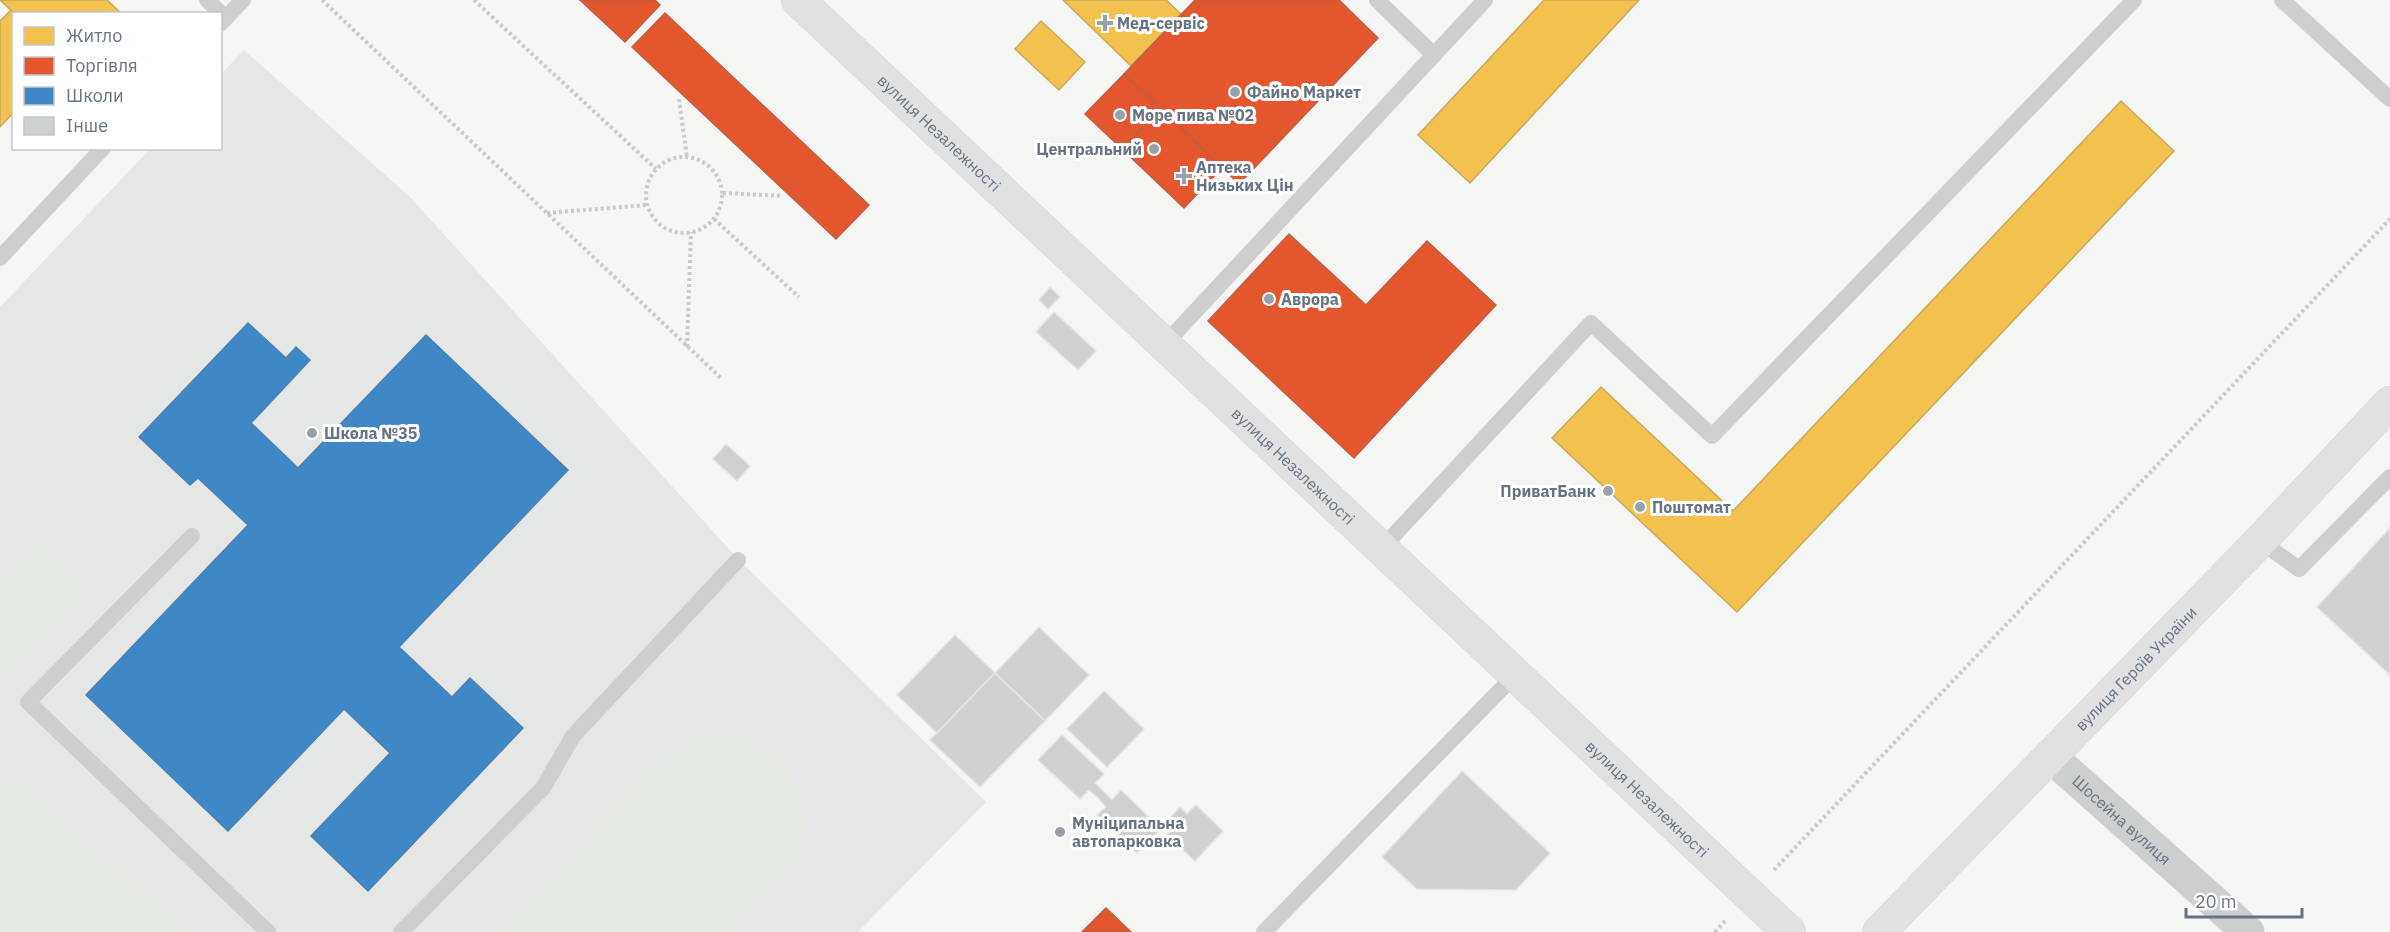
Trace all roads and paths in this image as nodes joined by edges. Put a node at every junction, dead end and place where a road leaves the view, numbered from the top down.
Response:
1 (207, 0) edge
2 (243, 0) edge
3 (322, 0) edge
4 (474, 0) edge
5 (798, 0) edge
6 (1377, 0) edge
7 (1485, 0) edge
8 (2134, 0) edge
9 (2282, 0) edge
10 (216, 12) edge
11 (223, 21) edge
12 (1434, 55) junction
13 (679, 99) dead end
14 (2390, 99) edge
15 (101, 150) edge
16 (687, 157) junction
17 (656, 169) junction
18 (723, 193) junction
19 (783, 196) dead end
20 (647, 206) junction
21 (547, 213) junction
22 (714, 219) junction
23 (2390, 219) edge
24 (691, 232) junction
25 (0, 258) edge
26 (799, 297) dead end
27 (1164, 345) junction
28 (687, 347) junction
29 (722, 379) dead end
30 (2390, 403) edge
31 (2390, 477) edge
32 (192, 536) dead end
33 (2260, 541) junction
34 (1381, 549) junction
35 (738, 560) dead end
36 (1515, 675) junction
37 (2050, 756) junction
38 (1749, 896) junction
39 (268, 932) edge
40 (401, 932) edge
41 (1264, 932) edge
42 (1789, 932) edge
43 (1879, 932) edge
44 (2248, 932) edge

1 - 10 lane
2 - 11 lane
3 - 21 path
4 - 17 path
5 - 27 main road, вулиця Незалежності
6 - 12 lane
7 - 12 lane
8 - 34 lane
9 - 14 lane
12 - 27 lane
13 - 16 path
15 - 25 lane
16 - 17 path
16 - 18 path
17 - 20 path
18 - 19 path
18 - 22 path
20 - 21 path
20 - 24 path
21 - 28 path
22 - 24 path
22 - 26 path
23 - 38 path
24 - 28 path
27 - 34 main road, вулиця Незалежності
28 - 29 path
30 - 33 main road, вулиця Героїв України
31 - 33 lane
32 - 39 lane
33 - 37 main road, вулиця Героїв України
34 - 36 main road, вулиця Незалежності
35 - 40 lane
36 - 38 main road, вулиця Незалежності
36 - 41 lane
37 - 43 main road, вулиця Героїв України
37 - 44 street, Шосейна вулиця
38 - 42 main road, вулиця Незалежності

